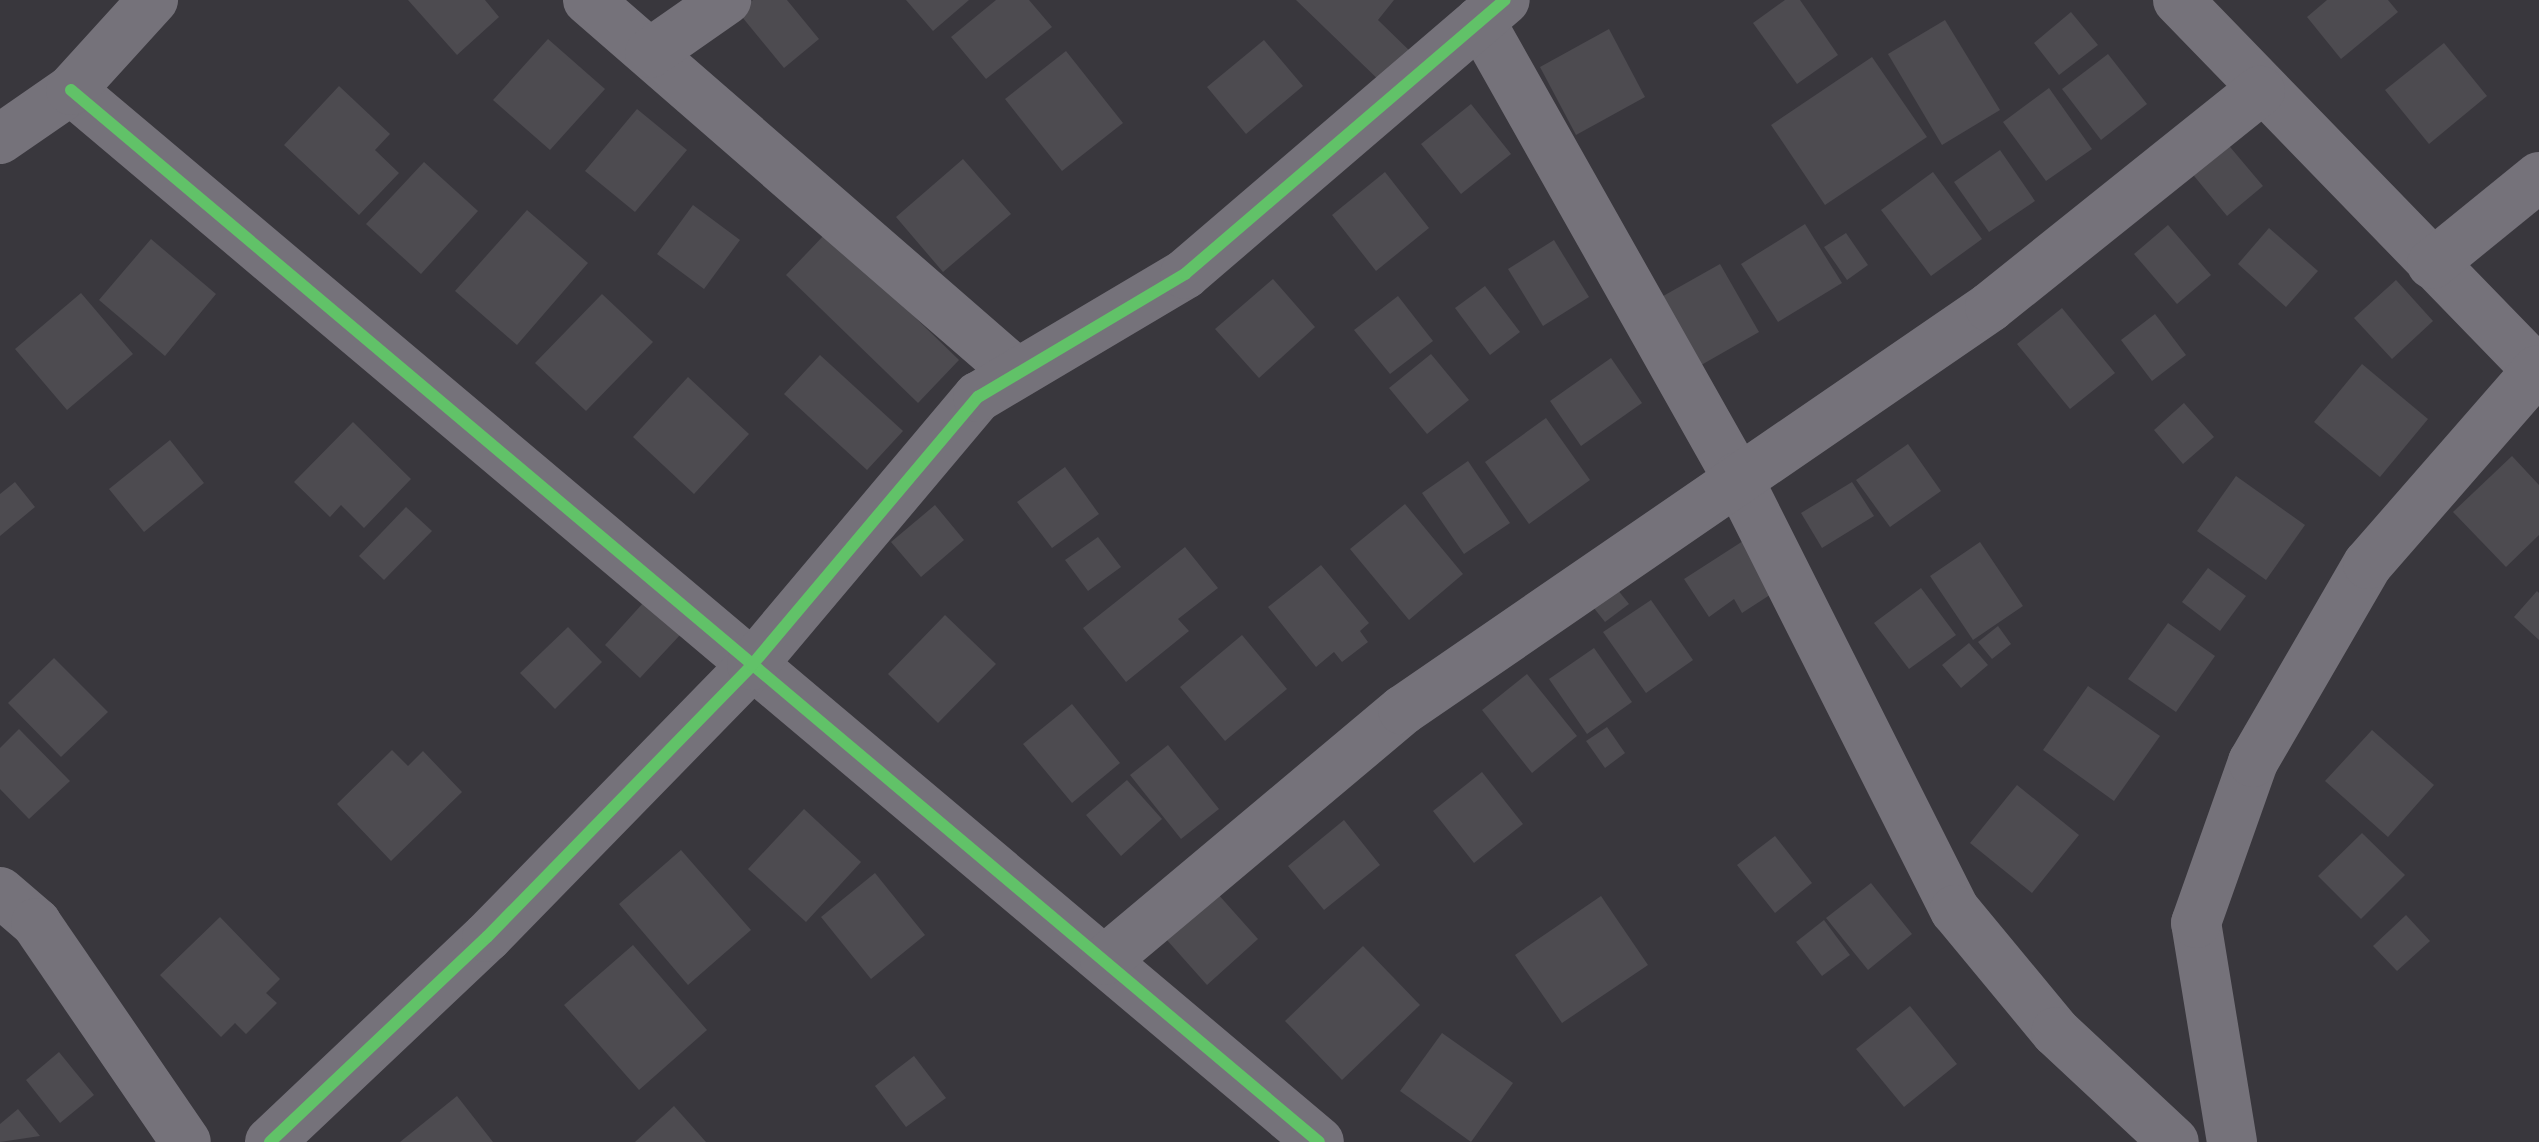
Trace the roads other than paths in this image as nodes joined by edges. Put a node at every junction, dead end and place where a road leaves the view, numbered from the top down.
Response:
1 (153, 0) edge
2 (588, 0) edge
3 (726, 0) edge
4 (2178, 0) edge
5 (1492, 11) edge
6 (650, 53) junction
7 (71, 90) junction
8 (2260, 91) junction
9 (0, 139) edge
10 (2539, 176) edge
11 (2432, 264) junction
12 (2538, 371) edge
13 (1016, 372) junction
14 (1737, 477) junction
15 (752, 664) junction
16 (0, 892) edge
17 (1105, 960) junction
18 (186, 1142) edge
19 (270, 1142) edge
20 (1319, 1142) edge
21 (2174, 1142) edge
22 (2232, 1142) edge

1 - 7 street
2 - 6 street
3 - 6 street
4 - 8 street
5 - 13 street
5 - 14 street
6 - 13 street
7 - 9 street
7 - 15 street
8 - 11 street
8 - 14 street
10 - 11 street
11 - 12 street
12 - 22 street
13 - 15 street
14 - 17 street
14 - 21 street
15 - 17 street
15 - 19 street
16 - 18 street
17 - 20 street

